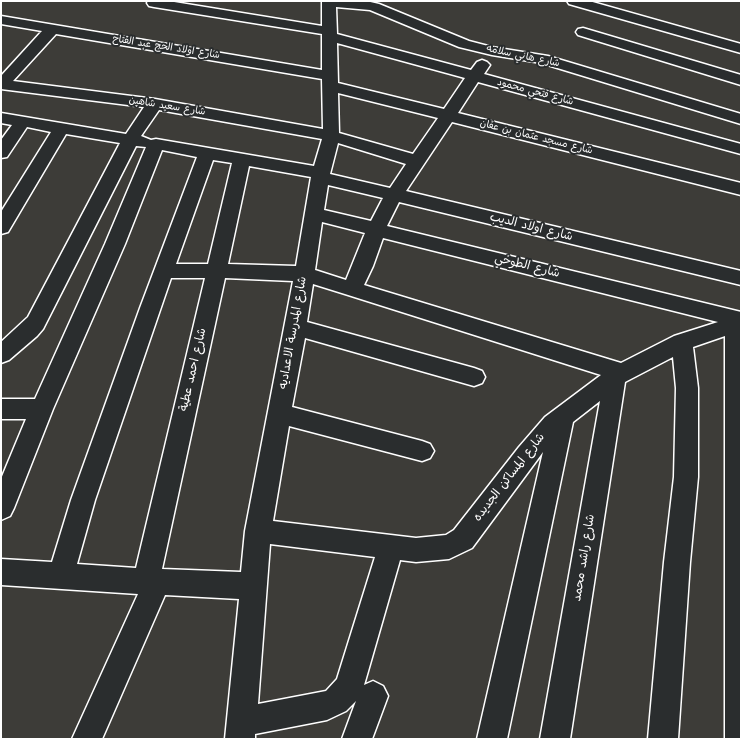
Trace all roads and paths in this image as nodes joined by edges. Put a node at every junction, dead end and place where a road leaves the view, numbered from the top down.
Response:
1 (329, 1) edge
2 (574, 1) edge
3 (154, 2) dead end
4 (1, 20) edge
5 (52, 29) junction
6 (583, 32) dead end
7 (329, 34) junction
8 (741, 49) edge
9 (492, 51) junction
10 (474, 76) junction
11 (741, 80) edge
12 (331, 81) junction
13 (2, 84) edge
14 (13, 102) edge
15 (155, 104) junction
16 (448, 115) junction
17 (1, 118) edge
18 (741, 119) edge
19 (23, 121) junction
20 (61, 129) junction
21 (331, 136) junction
22 (130, 140) junction
23 (156, 144) junction
24 (741, 149) edge
25 (207, 152) junction
26 (1, 153) edge
27 (242, 158) junction
28 (416, 161) junction
29 (321, 175) junction
30 (741, 189) edge
31 (394, 195) junction
32 (314, 214) junction
33 (1, 227) edge
34 (376, 229) junction
35 (164, 271) junction
36 (216, 271) junction
37 (304, 274) junction
38 (741, 278) edge
39 (352, 289) junction
40 (739, 323) edge
41 (296, 327) junction
42 (682, 342) junction
43 (1, 354) edge
44 (619, 375) junction
45 (474, 377) dead end
46 (1, 409) edge
47 (42, 409) junction
48 (280, 414) junction
49 (563, 416) junction
50 (422, 451) dead end
51 (1, 508) edge
52 (258, 531) junction
53 (391, 548) junction
54 (1, 572) edge
55 (61, 575) junction
56 (151, 581) junction
57 (252, 586) junction
58 (373, 696) dead end
59 (240, 731) edge
60 (87, 739) edge
61 (357, 739) edge
62 (492, 739) edge
63 (555, 739) edge
64 (663, 739) edge
65 (740, 739) edge

1 - 7 street, شارع المدرسة الاعداديه
1 - 9 street, شارع هاني سلامه
2 - 8 street
3 - 7 street, شارع فتحي محمود
4 - 5 street, شارع اولاد الحج عبد الفتاح
5 - 12 street, شارع اولاد الحج عبد الفتاح
5 - 13 street
6 - 11 street
7 - 10 street, شارع فتحي محمود
7 - 12 street, شارع المدرسة الاعداديه
9 - 10 street
9 - 18 street, شارع هاني سلامه
10 - 16 street
10 - 24 street, شارع فتحي محمود
12 - 16 street, شارع مسجد عثمان بن عفان
12 - 21 street, شارع المدرسة الاعداديه
13 - 14 street, شارع سعيد شاهين
14 - 15 street, شارع سعيد شاهين
15 - 21 street, شارع سعيد شاهين
15 - 22 street
16 - 28 street
16 - 30 street, شارع مسجد عثمان بن عفان
17 - 19 street, شارع اولاد الديب
19 - 20 street, شارع اولاد الديب
19 - 26 street
20 - 22 street, شارع اولاد الديب
20 - 33 street
21 - 28 street, شارع سعيد شاهين
21 - 29 street, شارع المدرسة الاعداديه
22 - 23 street, شارع اولاد الديب
22 - 43 street
23 - 25 street, شارع اولاد الديب
23 - 47 street
25 - 27 street, شارع اولاد الديب
25 - 35 street
27 - 29 street, شارع اولاد الديب
27 - 36 street, شارع احمد عطية
28 - 31 street
29 - 31 street, شارع اولاد الديب
29 - 32 street, شارع المدرسة الاعداديه
31 - 34 street
31 - 38 street, شارع اولاد الديب
32 - 34 street, شارع الطوخي
32 - 37 street, شارع المدرسة الاعداديه
34 - 39 street
34 - 40 street, شارع الطوخي
35 - 36 street
35 - 55 street
36 - 37 street
36 - 56 street, شارع احمد عطية
37 - 39 street
37 - 41 street, شارع المدرسة الاعداديه
39 - 44 street
40 - 42 street, شارع المساكن الجديده
40 - 65 street
41 - 45 street
41 - 48 street, شارع المدرسة الاعداديه
42 - 44 street, شارع المساكن الجديده
42 - 64 street
44 - 49 street, شارع المساكن الجديده
44 - 63 street, شارع راشد محمد
46 - 47 street
47 - 51 street
48 - 50 street
48 - 52 street, شارع المدرسة الاعداديه
49 - 53 street, شارع المساكن الجديده
49 - 62 street
52 - 53 street, شارع المساكن الجديده
52 - 57 street, شارع المدرسة الاعداديه
53 - 59 street
54 - 55 street
55 - 56 street
56 - 57 street
56 - 60 street, شارع احمد عطية
57 - 59 street, شارع المدرسة الاعداديه
58 - 61 street

